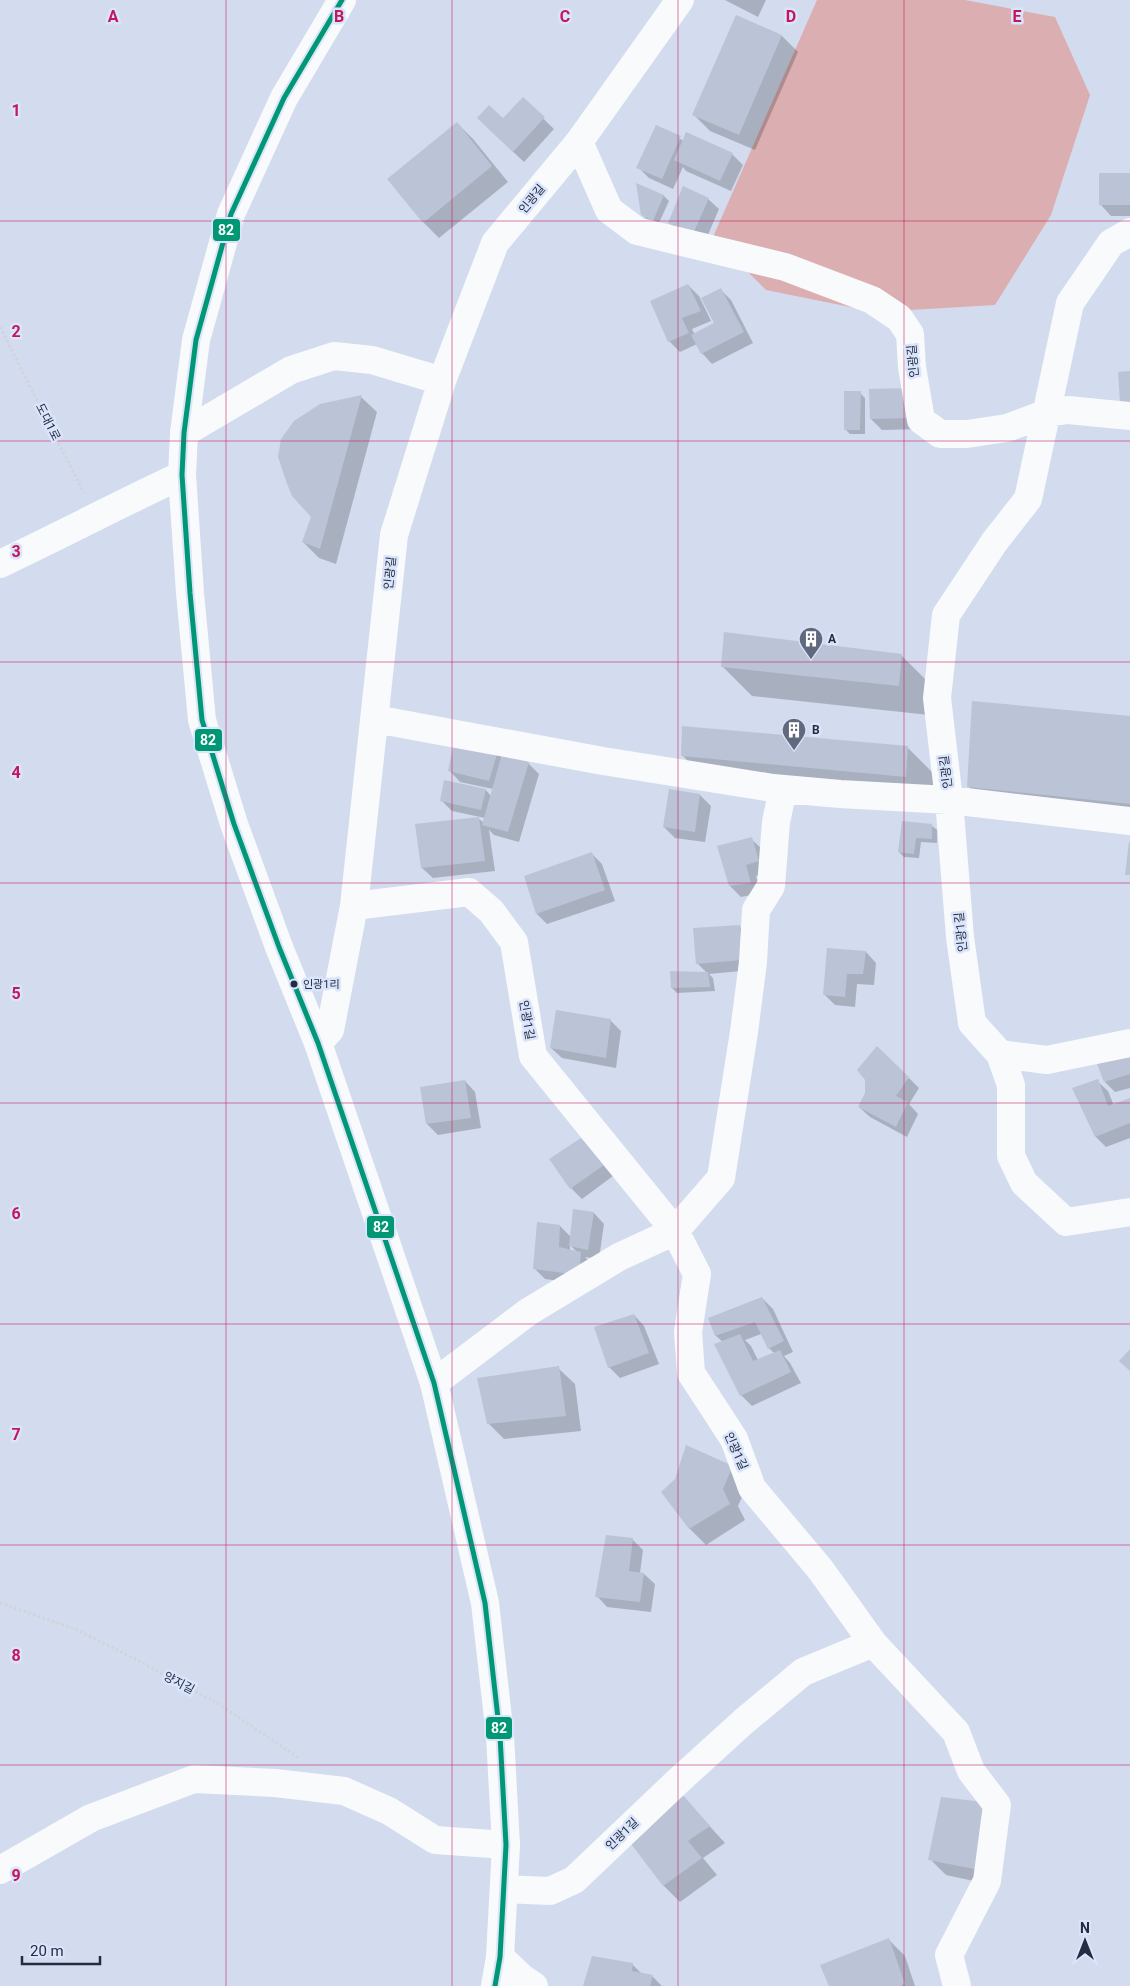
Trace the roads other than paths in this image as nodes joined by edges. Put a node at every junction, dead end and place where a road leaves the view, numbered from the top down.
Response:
1 (342, 0) edge
2 (680, 0) edge
3 (579, 142) junction
4 (1130, 232) edge
5 (442, 381) junction
6 (1047, 413) junction
7 (1130, 416) edge
8 (184, 433) junction
9 (182, 475) junction
10 (0, 564) edge
11 (375, 719) junction
12 (783, 789) junction
13 (949, 800) junction
14 (1130, 822) edge
15 (354, 906) junction
16 (318, 1043) junction
17 (1130, 1043) edge
18 (1000, 1054) junction
19 (1130, 1212) edge
20 (675, 1231) junction
21 (434, 1383) junction
22 (873, 1643) junction
23 (506, 1845) junction
24 (0, 1870) edge
25 (504, 1889) junction
26 (500, 1957) junction
27 (495, 1986) edge
28 (534, 1986) edge
29 (956, 1986) edge

1 - 8 main road
2 - 3 main road, 인광길
3 - 5 main road, 인광길
3 - 6 main road, 인광길
4 - 6 main road, 인광길
5 - 8 main road
5 - 11 main road, 인광길
6 - 7 main road, 인광길
6 - 13 main road, 인광길
8 - 9 main road
9 - 10 main road
9 - 16 main road
11 - 12 main road
11 - 15 main road, 인광길
12 - 13 main road
12 - 20 main road
13 - 14 main road
13 - 18 main road, 인광1길
15 - 16 main road, 인광길
15 - 20 main road, 인광1길
16 - 21 main road
17 - 18 main road
18 - 19 main road, 인광1길
20 - 21 main road
20 - 22 main road, 인광1길
21 - 23 main road
22 - 25 main road, 인광1길
22 - 29 main road, 인광1길
23 - 24 main road
23 - 25 main road
25 - 26 main road
26 - 27 main road
26 - 28 main road

